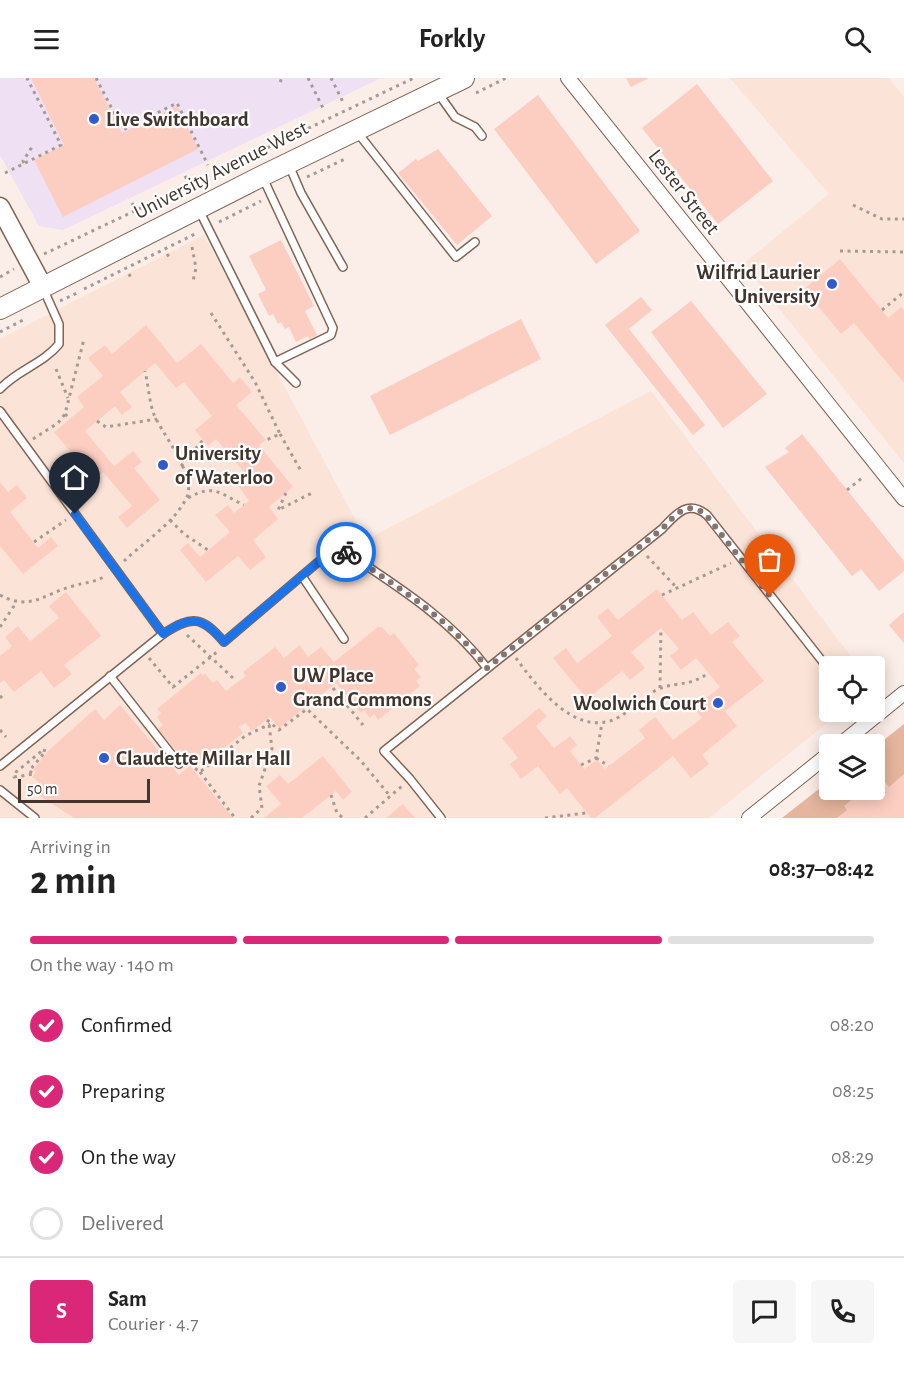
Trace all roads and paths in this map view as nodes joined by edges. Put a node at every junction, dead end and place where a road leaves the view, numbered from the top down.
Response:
1 (27, 78) edge
2 (96, 78) edge
3 (308, 78) edge
4 (331, 78) edge
5 (414, 78) edge
6 (464, 78) edge
7 (568, 78) edge
8 (437, 90) junction
9 (343, 102) dead end
10 (324, 110) dead end
11 (356, 130) junction
12 (482, 136) dead end
13 (34, 144) dead end
14 (24, 163) junction
15 (288, 163) junction
16 (208, 165) dead end
17 (5, 173) dead end
18 (185, 176) dead end
19 (262, 176) junction
20 (188, 181) dead end
21 (853, 205) dead end
22 (0, 207) edge
23 (198, 208) junction
24 (904, 219) edge
25 (475, 242) dead end
26 (58, 247) dead end
27 (192, 247) dead end
28 (840, 250) dead end
29 (904, 252) edge
30 (343, 267) dead end
31 (193, 281) dead end
32 (43, 287) junction
33 (904, 292) edge
34 (0, 309) edge
35 (882, 310) dead end
36 (211, 313) dead end
37 (29, 317) dead end
38 (0, 332) edge
39 (84, 339) dead end
40 (275, 362) junction
41 (57, 369) dead end
42 (145, 371) dead end
43 (296, 383) dead end
44 (0, 389) edge
45 (69, 399) junction
46 (0, 411) edge
47 (65, 414) junction
48 (70, 419) dead end
49 (157, 419) junction
50 (97, 421) dead end
51 (280, 434) junction
52 (203, 440) dead end
53 (266, 440) dead end
54 (24, 445) junction
55 (181, 466) junction
56 (301, 471) dead end
57 (862, 478) dead end
58 (847, 490) dead end
59 (286, 493) dead end
60 (312, 493) dead end
61 (188, 498) junction
62 (904, 499) edge
63 (244, 505) dead end
64 (75, 514) junction
65 (170, 520) junction
66 (34, 542) dead end
67 (639, 547) junction
68 (208, 550) dead end
69 (741, 558) junction
70 (116, 569) junction
71 (302, 576) junction
72 (676, 587) junction
73 (0, 595) edge
74 (662, 595) dead end
75 (16, 603) junction
76 (177, 624) junction
77 (0, 627) edge
78 (662, 628) dead end
79 (163, 634) junction
80 (344, 639) dead end
81 (224, 642) junction
82 (142, 650) junction
83 (510, 650) junction
84 (819, 657) edge
85 (209, 658) junction
86 (487, 668) junction
87 (709, 673) dead end
88 (110, 676) junction
89 (233, 678) dead end
90 (333, 687) dead end
91 (660, 688) junction
92 (904, 693) edge
93 (269, 722) junction
94 (603, 723) junction
95 (363, 725) dead end
96 (0, 730) edge
97 (853, 734) edge
98 (6, 737) dead end
99 (596, 758) junction
100 (819, 762) edge
101 (179, 764) joint
102 (581, 765) dead end
103 (0, 766) edge
104 (609, 766) dead end
105 (200, 772) junction
106 (34, 774) joint
107 (410, 779) junction
108 (0, 790) edge
109 (331, 795) dead end
110 (390, 796) junction
111 (586, 813) dead end
112 (35, 818) edge
113 (235, 818) edge
114 (251, 818) edge
115 (343, 818) edge
116 (365, 818) edge
117 (441, 818) edge
118 (545, 818) edge
119 (749, 818) edge

1 - 14 path
2 - 16 path
3 - 10 path
4 - 9 path
5 - 26 path, University Avenue West
6 - 8 main road, University Avenue West
7 - 62 street, Lester Street
8 - 11 main road, University Avenue West
8 - 12 lane
11 - 15 main road, University Avenue West
11 - 25 lane
13 - 14 path
14 - 17 path
15 - 19 main road, University Avenue West
15 - 30 lane
18 - 20 path
19 - 23 main road, University Avenue West
19 - 40 lane
21 - 24 path
22 - 32 street
23 - 32 main road, University Avenue West
23 - 40 lane
27 - 31 path
28 - 29 path
32 - 34 main road, University Avenue West
32 - 44 lane
33 - 35 path
36 - 51 path
37 - 38 path
39 - 45 path
40 - 43 lane
41 - 45 path
42 - 49 path
45 - 47 path
46 - 54 lane
47 - 48 path
47 - 54 path
49 - 50 path
49 - 55 path
51 - 53 path
51 - 56 path
52 - 55 path
54 - 64 lane
55 - 61 path
57 - 58 path
59 - 60 path
61 - 63 path
61 - 65 path
64 - 66 path
64 - 70 lane
65 - 68 path
65 - 70 path
67 - 69 lane
67 - 72 path
67 - 83 lane
69 - 72 path
69 - 84 lane
70 - 75 path
70 - 79 lane
71 - 80 lane
71 - 81 lane
71 - 86 lane
72 - 74 path
73 - 75 path
75 - 77 path
76 - 79 lane
76 - 81 lane
76 - 85 path
78 - 91 path
79 - 82 lane
81 - 85 path
82 - 85 path
82 - 88 lane
83 - 86 lane
83 - 94 path
85 - 89 path
86 - 107 lane
87 - 91 path
88 - 101 lane
88 - 103 lane
90 - 95 path
91 - 94 path
92 - 97 street
93 - 105 path
93 - 110 path
93 - 114 path
94 - 99 path
96 - 98 path
99 - 102 path
99 - 104 path
100 - 119 street
101 - 105 path
105 - 113 path
106 - 106 path
107 - 110 path
107 - 117 lane
108 - 112 lane
109 - 115 path
110 - 116 path
111 - 118 path

